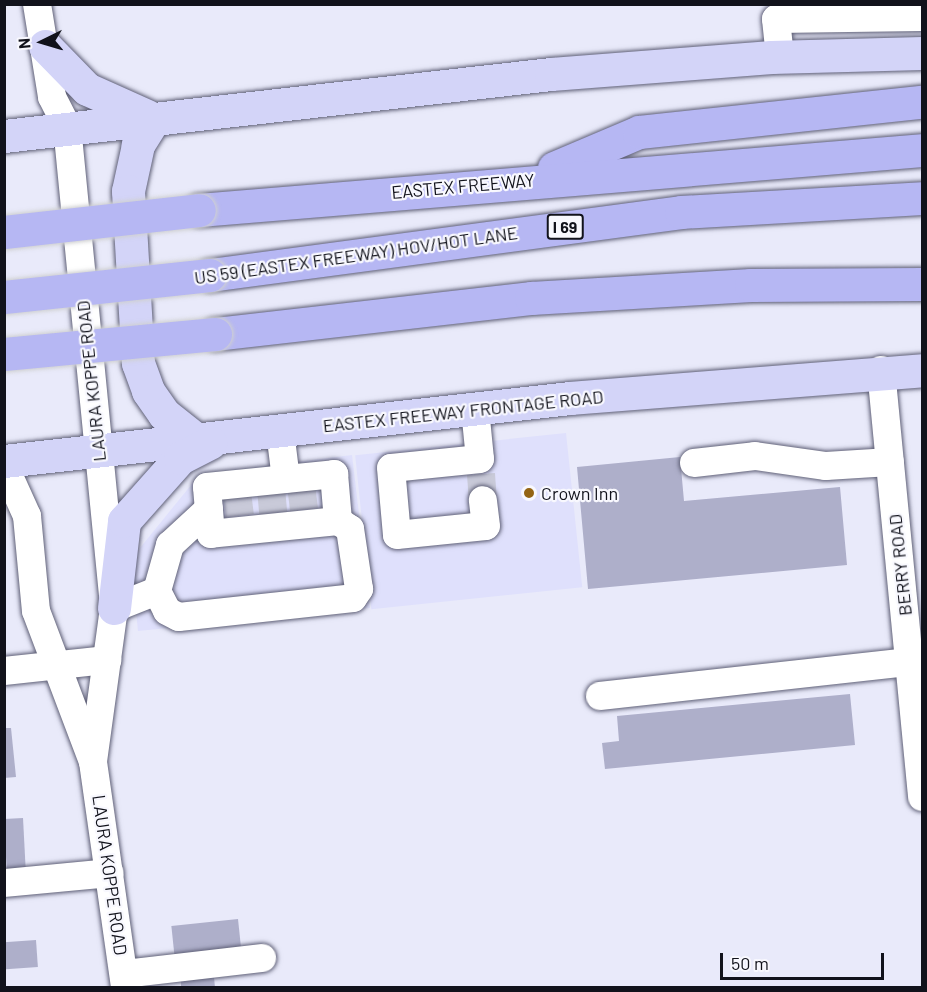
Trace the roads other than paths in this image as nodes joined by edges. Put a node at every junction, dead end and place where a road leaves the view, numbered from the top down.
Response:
1 (37, 4) edge
2 (835, 11) edge
3 (922, 17) edge
4 (45, 46) junction
5 (922, 53) edge
6 (834, 55) junction
7 (780, 57) junction
8 (922, 102) edge
9 (154, 119) junction
10 (67, 126) junction
11 (4, 136) edge
12 (922, 150) edge
13 (527, 180) junction
14 (922, 198) edge
15 (4, 232) edge
16 (922, 284) edge
17 (4, 297) edge
18 (4, 354) edge
19 (881, 370) junction
20 (922, 370) edge
21 (475, 409) junction
22 (280, 431) junction
23 (209, 439) junction
24 (97, 447) junction
25 (890, 462) junction
26 (4, 463) edge
27 (694, 463) dead end
28 (481, 478) tunnel mouth
29 (287, 498) junction
30 (239, 506) junction
31 (209, 509) junction
32 (338, 521) junction
33 (157, 591) junction
34 (114, 608) junction
35 (107, 660) junction
36 (56, 665) junction
37 (4, 671) edge
38 (914, 672) edge
39 (600, 696) dead end
40 (93, 762) junction
41 (921, 762) edge
42 (922, 796) edge
43 (110, 873) junction
44 (4, 883) edge
45 (262, 958) dead end
46 (125, 981) edge

1 - 4 street, LAURA KOPPE ROAD
2 - 3 street
2 - 6 street
2 - 7 street
4 - 9 main road
4 - 10 street, LAURA KOPPE ROAD
5 - 6 main road
6 - 7 main road
7 - 9 main road
8 - 13 highway
9 - 10 main road
9 - 23 main road
10 - 11 main road
10 - 24 street, LAURA KOPPE ROAD
12 - 13 highway, EASTEX FREEWAY
13 - 15 highway, EASTEX FREEWAY, bridge
14 - 17 highway, US 59 (EASTEX FREEWAY) HOV/HOT LANE / I 69, bridge
16 - 18 highway, bridge
19 - 20 main road, EASTEX FREEWAY FRONTAGE ROAD
19 - 21 main road, EASTEX FREEWAY FRONTAGE ROAD
19 - 25 street, BERRY ROAD
21 - 22 main road, EASTEX FREEWAY FRONTAGE ROAD
21 - 28 street
22 - 23 main road, EASTEX FREEWAY FRONTAGE ROAD
22 - 29 street
23 - 24 main road, EASTEX FREEWAY FRONTAGE ROAD
23 - 34 main road
24 - 26 main road, EASTEX FREEWAY FRONTAGE ROAD
24 - 34 street, LAURA KOPPE ROAD
25 - 27 street
25 - 38 street, BERRY ROAD
26 - 36 street, LAURA KOPPE ROAD
29 - 30 street
29 - 30 street
29 - 32 street
29 - 32 street
30 - 31 street
30 - 31 street
31 - 33 street
32 - 33 street
33 - 34 street
34 - 35 street, LAURA KOPPE ROAD
35 - 36 street
35 - 40 street, LAURA KOPPE ROAD
36 - 37 street
36 - 40 street, LAURA KOPPE ROAD
38 - 39 street
38 - 41 street, BERRY ROAD
40 - 43 street, LAURA KOPPE ROAD
41 - 42 street, BERRY ROAD
43 - 44 street
43 - 46 street, LAURA KOPPE ROAD
45 - 46 street

